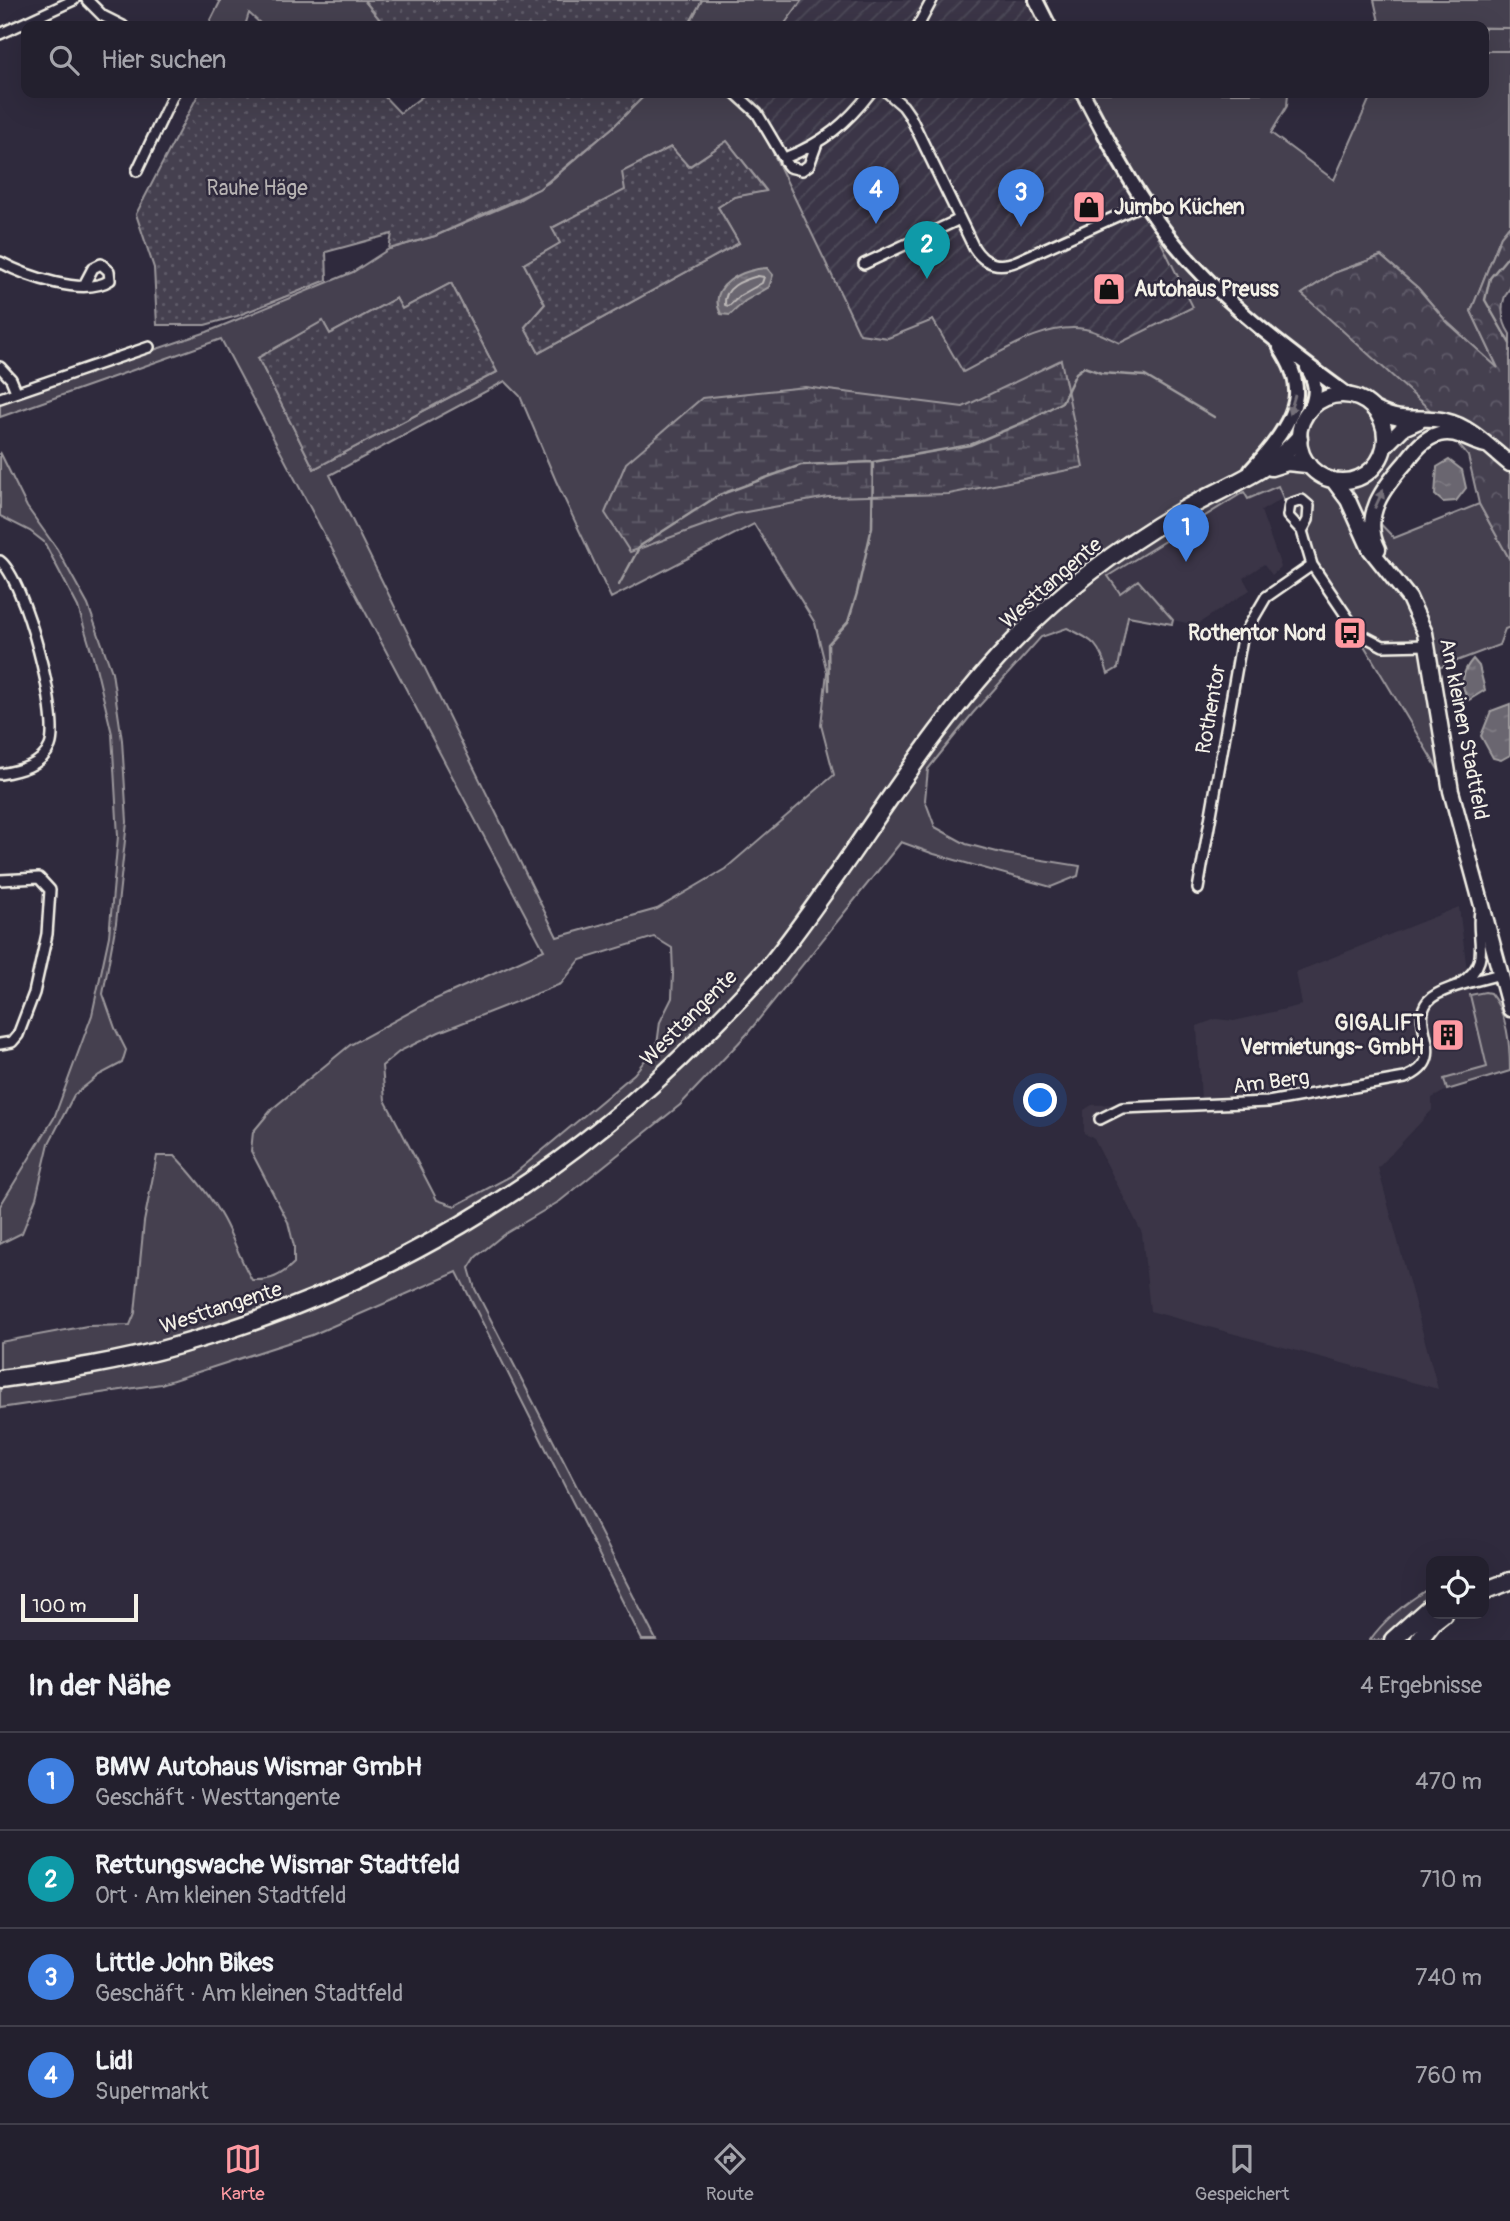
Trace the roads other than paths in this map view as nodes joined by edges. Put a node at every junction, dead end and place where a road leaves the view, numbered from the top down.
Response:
1 (74, 0) edge
2 (88, 0) edge
3 (932, 0) edge
4 (1035, 0) edge
5 (28, 21) edge
6 (113, 21) edge
7 (921, 21) edge
8 (1046, 21) edge
9 (21, 24) edge
10 (0, 34) edge
11 (172, 98) edge
12 (740, 98) edge
13 (866, 98) edge
14 (895, 98) edge
15 (1086, 98) edge
16 (818, 143) junction
17 (787, 157) junction
18 (136, 170) dead end
19 (1146, 203) junction
20 (960, 219) junction
21 (0, 261) edge
22 (864, 264) dead end
23 (84, 285) dead end
24 (1277, 341) junction
25 (149, 347) dead end
26 (1302, 362) junction
27 (0, 366) edge
28 (16, 391) junction
29 (1349, 395) junction
30 (0, 398) edge
31 (1311, 408) junction
32 (1376, 410) junction
33 (1431, 419) junction
34 (1299, 438) junction
35 (1486, 445) junction
36 (1384, 447) junction
37 (1307, 464) junction
38 (1510, 464) edge
39 (1251, 474) junction
40 (1363, 475) junction
41 (1333, 480) junction
42 (1358, 523) junction
43 (1302, 531) dead end
44 (0, 561) edge
45 (1312, 565) junction
46 (1398, 583) junction
47 (1428, 645) junction
48 (0, 774) edge
49 (0, 880) edge
50 (1198, 889) dead end
51 (1481, 906) junction
52 (1500, 975) junction
53 (1454, 988) junction
54 (1510, 1009) edge
55 (0, 1044) edge
56 (1100, 1119) dead end
57 (0, 1379) edge
58 (1510, 1571) edge
59 (1489, 1579) edge
60 (1510, 1581) edge
61 (1489, 1589) edge
62 (1426, 1610) edge
63 (1437, 1619) edge
64 (1393, 1640) edge
65 (1419, 1640) edge

1 - 5 street
2 - 6 street
3 - 7 street
4 - 8 main road
9 - 10 street
11 - 18 street
12 - 17 street
13 - 16 street
14 - 20 street
15 - 19 main road
16 - 17 street
16 - 17 street
19 - 20 street
19 - 24 main road
20 - 22 street
21 - 23 street
24 - 26 main road
24 -> 39 main road
25 - 28 street
26 - 29 main road
26 - 31 main road
27 - 28 street
28 - 30 street
29 - 31 main road
29 - 32 main road
31 - 34 main road
32 - 33 main road
32 - 36 main road
33 - 35 main road
33 - 36 main road
34 - 37 main road
34 - 39 highway, Westtangente
35 - 38 main road
46 -> 35 main road
36 - 40 main road
37 - 39 highway, Westtangente
37 - 41 main road
39 - 57 highway, Westtangente
40 - 41 main road
40 - 42 main road
41 - 42 main road
42 - 46 main road
43 - 45 street
44 - 48 street
45 - 47 street
45 - 50 street, Rothentor
46 - 47 main road, Am kleinen Stadtfeld
47 - 51 main road, Am kleinen Stadtfeld
49 - 55 street
51 - 52 main road, Am kleinen Stadtfeld
51 - 53 street
52 - 53 street, Am Berg
52 - 54 main road, Am kleinen Stadtfeld
53 - 56 street, Am Berg
58 - 59 highway
60 - 61 highway
62 - 64 highway
63 - 65 highway

